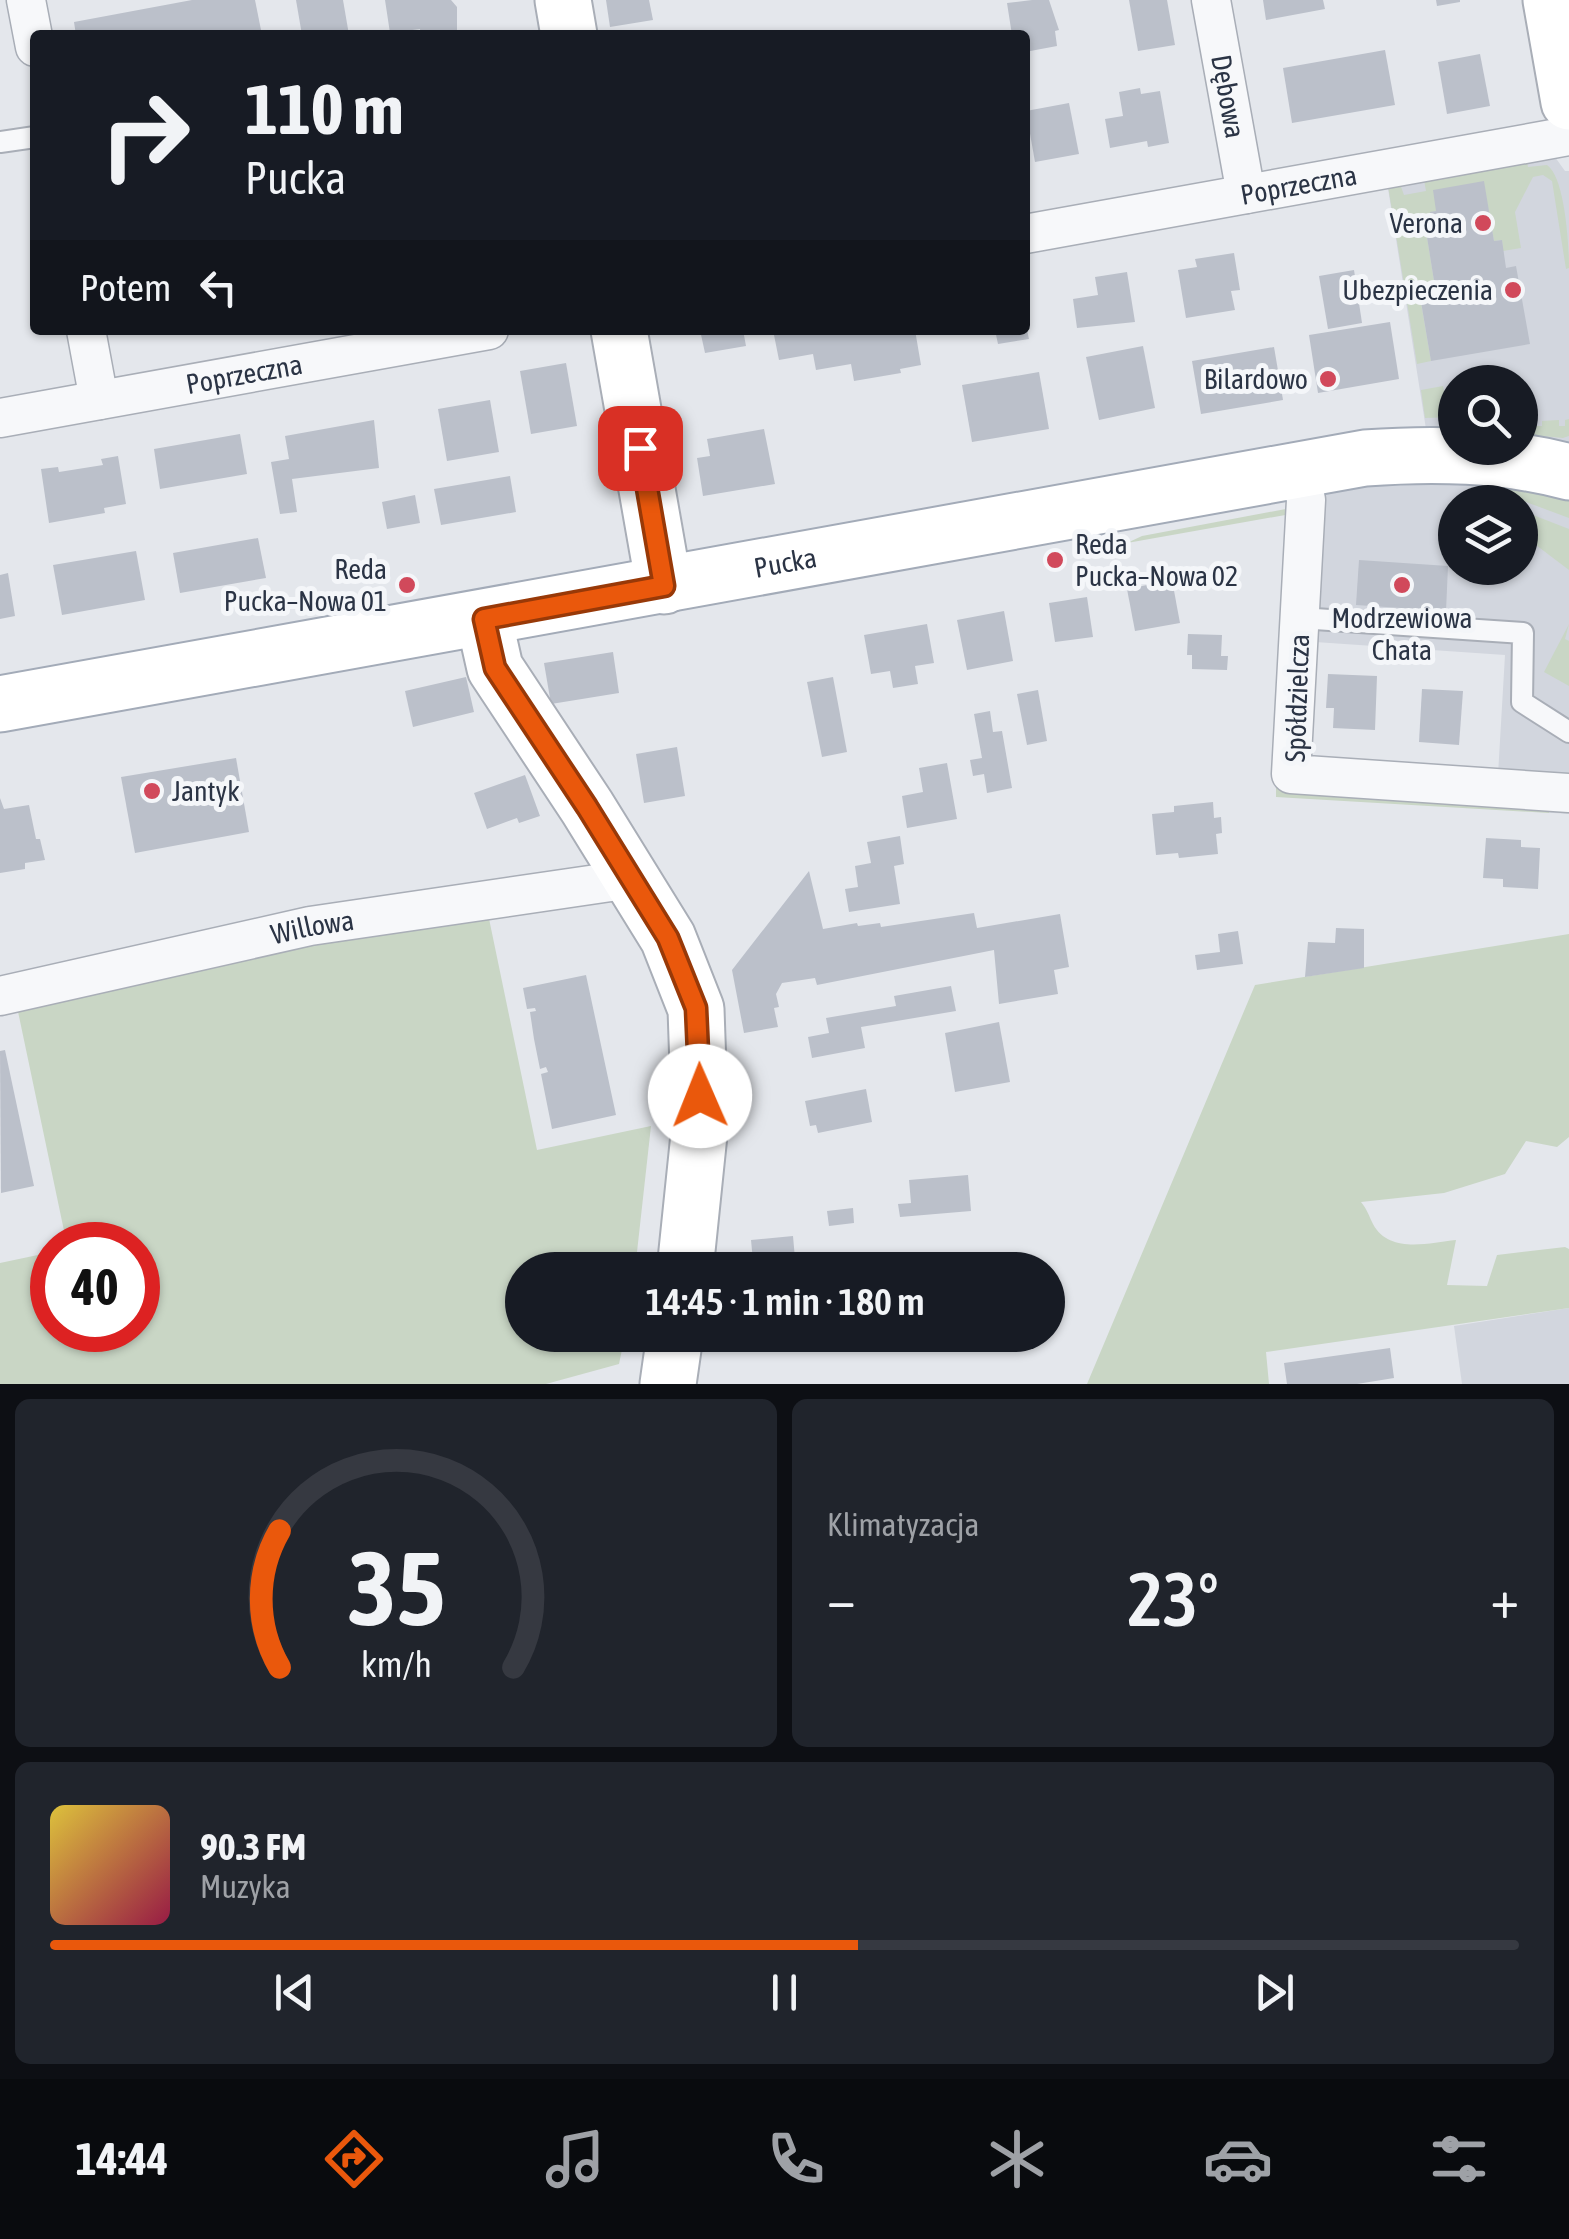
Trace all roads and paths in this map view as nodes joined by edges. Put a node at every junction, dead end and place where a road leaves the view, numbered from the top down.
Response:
1 (26, 0) edge
2 (563, 0) edge
3 (1210, 0) edge
4 (1551, 0) edge
5 (32, 30) edge
6 (568, 30) edge
7 (1569, 102) edge
8 (1569, 136) edge
9 (30, 138) edge
10 (0, 142) edge
11 (1246, 194) junction
12 (1030, 233) edge
13 (87, 335) edge
14 (462, 335) edge
15 (620, 335) edge
16 (99, 400) junction
17 (0, 418) edge
18 (1300, 468) junction
19 (1569, 472) edge
20 (664, 586) junction
21 (1300, 618) junction
22 (484, 619) junction
23 (0, 704) edge
24 (1569, 732) edge
25 (1569, 793) edge
26 (631, 879) junction
27 (0, 996) edge
28 (687, 1252) edge
29 (673, 1352) edge
30 (668, 1384) edge

1 - 5 street
2 - 6 main road
3 - 11 street, Dębowa
4 - 7 main road
8 - 11 street, Poprzeczna
9 - 10 lane
11 - 12 street, Poprzeczna
13 - 16 street
14 - 16 street, Poprzeczna
15 - 20 main road
16 - 17 street, Poprzeczna
18 - 19 main road, Pucka
18 - 20 main road, Pucka
18 - 21 street, Spółdzielcza
20 - 22 main road, Pucka
21 - 24 lane
21 - 25 street, Spółdzielcza
22 - 23 main road, Pucka
22 - 26 main road
26 - 27 street, Willowa
26 - 28 main road
29 - 30 main road

